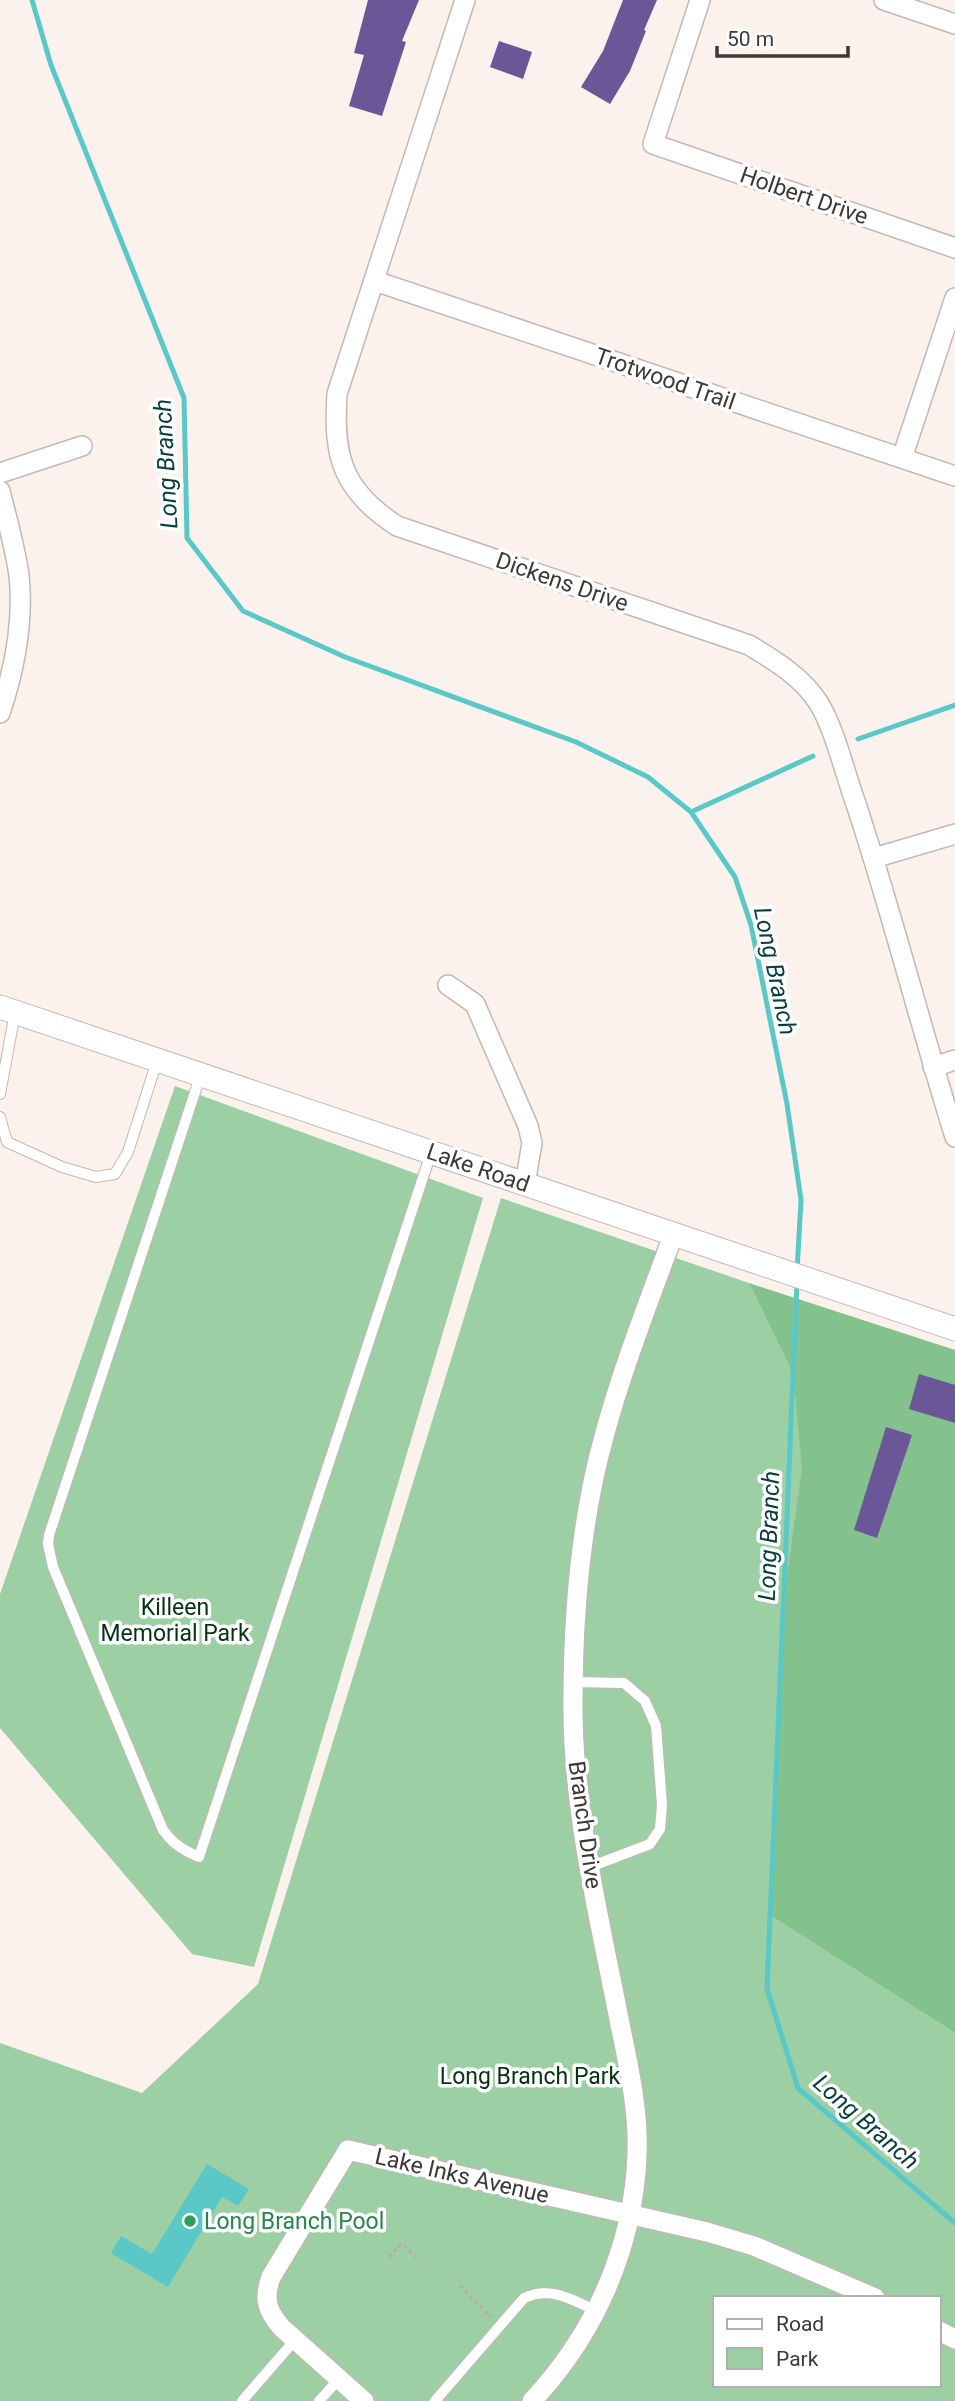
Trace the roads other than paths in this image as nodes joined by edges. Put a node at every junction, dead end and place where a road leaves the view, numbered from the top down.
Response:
1 (465, 0) edge
2 (701, 0) edge
3 (884, 0) edge
4 (955, 24) edge
5 (955, 247) edge
6 (375, 281) junction
7 (955, 298) edge
8 (82, 446) dead end
9 (902, 458) junction
10 (0, 473) edge
11 (955, 476) edge
12 (0, 491) edge
13 (0, 713) edge
14 (955, 834) edge
15 (874, 858) junction
16 (448, 985) dead end
17 (8, 1010) edge
18 (157, 1060) junction
19 (955, 1060) edge
20 (933, 1067) junction
21 (201, 1073) junction
22 (0, 1094) edge
23 (0, 1117) edge
24 (955, 1137) edge
25 (431, 1152) junction
26 (525, 1184) junction
27 (674, 1233) junction
28 (955, 1329) edge
29 (573, 1682) junction
30 (590, 1867) junction
31 (630, 2215) junction
32 (870, 2296) edge
33 (596, 2311) junction
34 (295, 2340) junction
35 (339, 2379) junction
36 (242, 2401) edge
37 (318, 2401) edge
38 (365, 2401) edge
39 (435, 2401) edge
40 (532, 2401) edge

1 - 6 street, Dickens Drive
2 - 5 street, Holbert Drive
3 - 4 street
6 - 9 street, Trotwood Trail
6 - 15 street, Dickens Drive
7 - 9 street
8 - 10 street
9 - 11 street, Trotwood Trail
12 - 13 street
14 - 15 street
15 - 20 street, Dickens Drive
16 - 26 street
17 - 18 street, Lake Road
17 - 22 lane
18 - 21 street, Lake Road
18 - 23 lane
19 - 20 street
20 - 24 street, Dickens Drive
21 - 25 street, Lake Road
21 - 25 lane
25 - 26 street, Lake Road
26 - 27 street, Lake Road
27 - 28 street, Lake Road
27 - 29 street, Branch Drive
29 - 30 street, Branch Drive
29 - 30 lane
30 - 31 street, Branch Drive
31 - 32 street, Lake Inks Avenue
31 - 33 street, Branch Drive
31 - 34 street, Lake Inks Avenue
33 - 39 lane
33 - 40 street, Branch Drive
34 - 35 street, Lake Inks Avenue
34 - 36 lane
35 - 37 lane
35 - 38 street, Lake Inks Avenue

